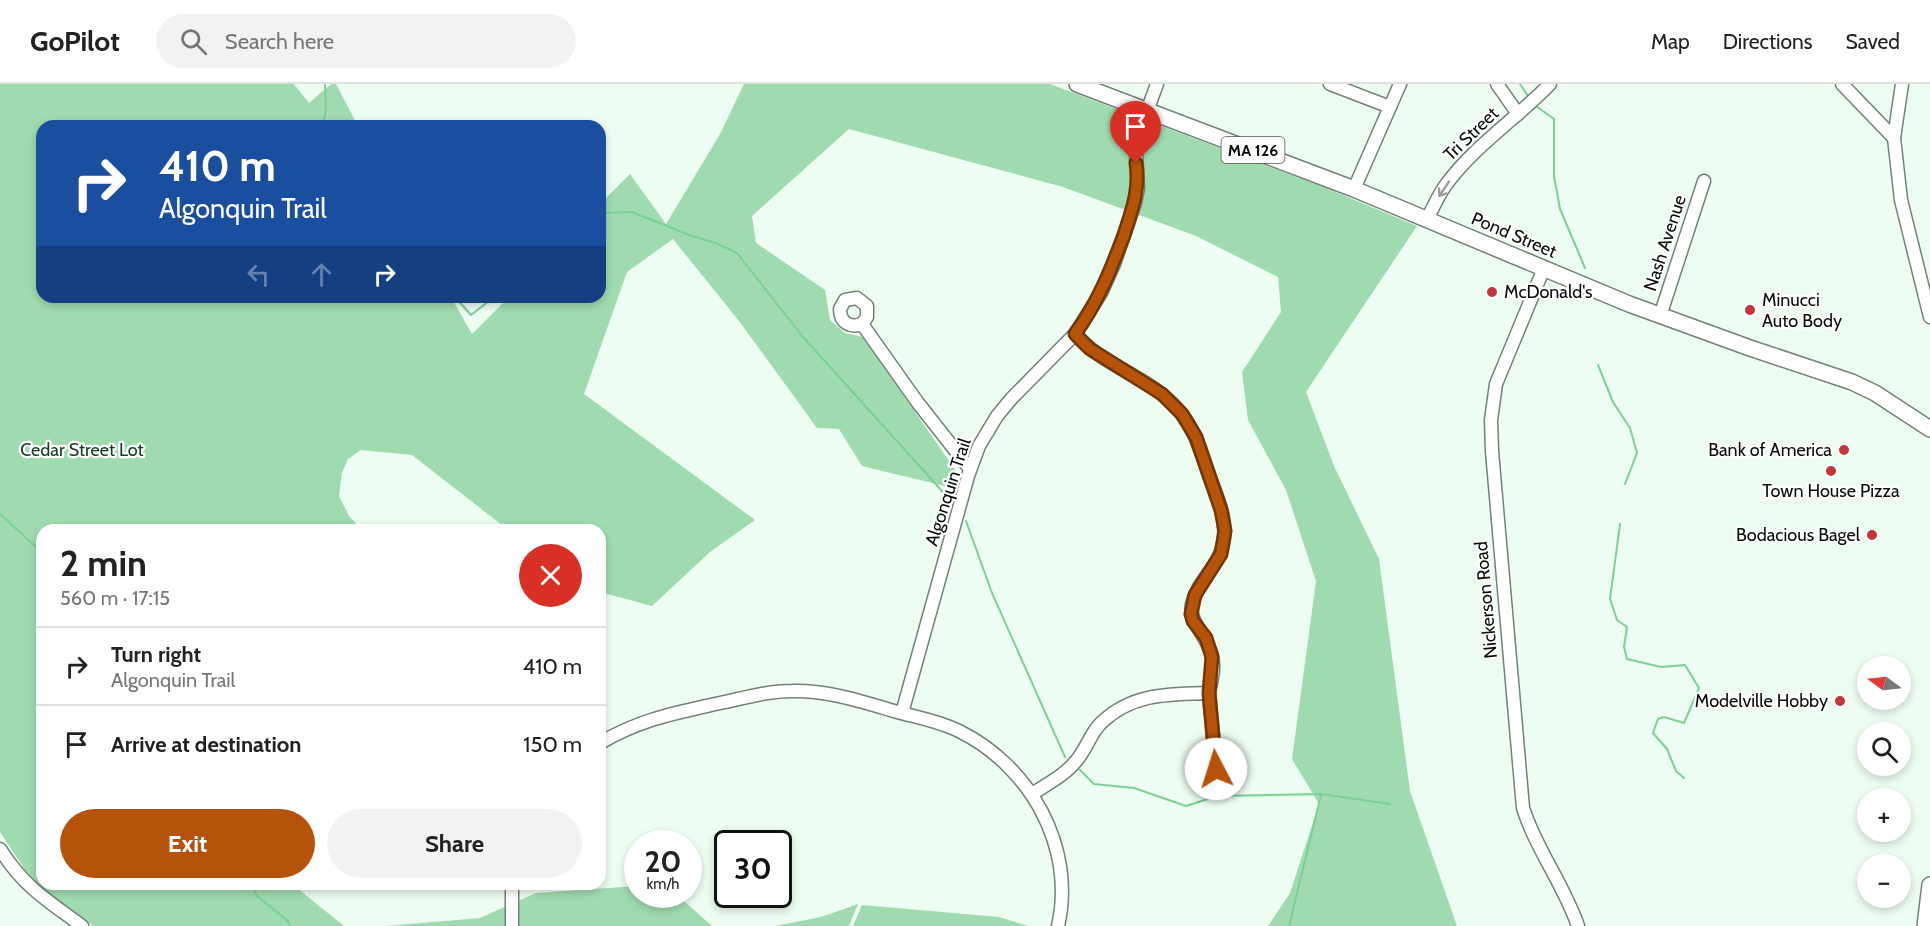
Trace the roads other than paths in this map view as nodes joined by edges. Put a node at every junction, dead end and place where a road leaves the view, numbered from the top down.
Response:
1 (1077, 84) edge
2 (1157, 84) edge
3 (1330, 84) edge
4 (1400, 84) edge
5 (1497, 84) edge
6 (1550, 84) edge
7 (1842, 84) edge
8 (1902, 84) edge
9 (1101, 88) edge
10 (1389, 107) junction
11 (1147, 110) junction
12 (1518, 114) junction
13 (1894, 138) junction
14 (1704, 181) dead end
15 (1354, 189) junction
16 (1427, 219) junction
17 (1544, 268) junction
18 (1660, 316) junction
19 (1930, 317) edge
20 (862, 324) dead end
21 (1075, 334) junction
22 (1930, 429) edge
23 (970, 469) junction
24 (1209, 693) junction
25 (902, 713) junction
26 (606, 740) edge
27 (1216, 769) dead end
28 (1032, 794) junction
29 (0, 849) edge
30 (1930, 885) edge
31 (512, 890) edge
32 (82, 926) edge
33 (512, 926) edge
34 (1058, 926) edge
35 (1578, 926) edge
36 (1925, 926) edge

1 - 9 main road, Pond Street / MA 126
2 - 11 street, Algonquin Trail
3 - 10 street
4 - 10 street
5 - 12 street
6 - 12 street, Tri Street
7 - 13 street
8 - 13 street
9 - 11 main road, Pond Street / MA 126
10 - 15 street
11 - 15 main road, Pond Street / MA 126
11 - 21 street, Algonquin Trail
12 -> 16 street, Tri Street
13 - 19 street
14 - 18 street, Nash Avenue
15 - 16 main road, Pond Street / MA 126
16 - 17 main road, Pond Street / MA 126
17 - 18 main road, Pond Street / MA 126
17 - 35 street, Nickerson Road
18 - 22 main road, Pond Street / MA 126
20 - 23 street
21 - 23 street, Algonquin Trail
21 - 24 street
23 - 25 street, Algonquin Trail
24 - 27 street
24 - 28 street
25 - 26 street
25 - 28 street
28 - 34 street
29 - 32 street
30 - 36 main road
31 - 33 street

